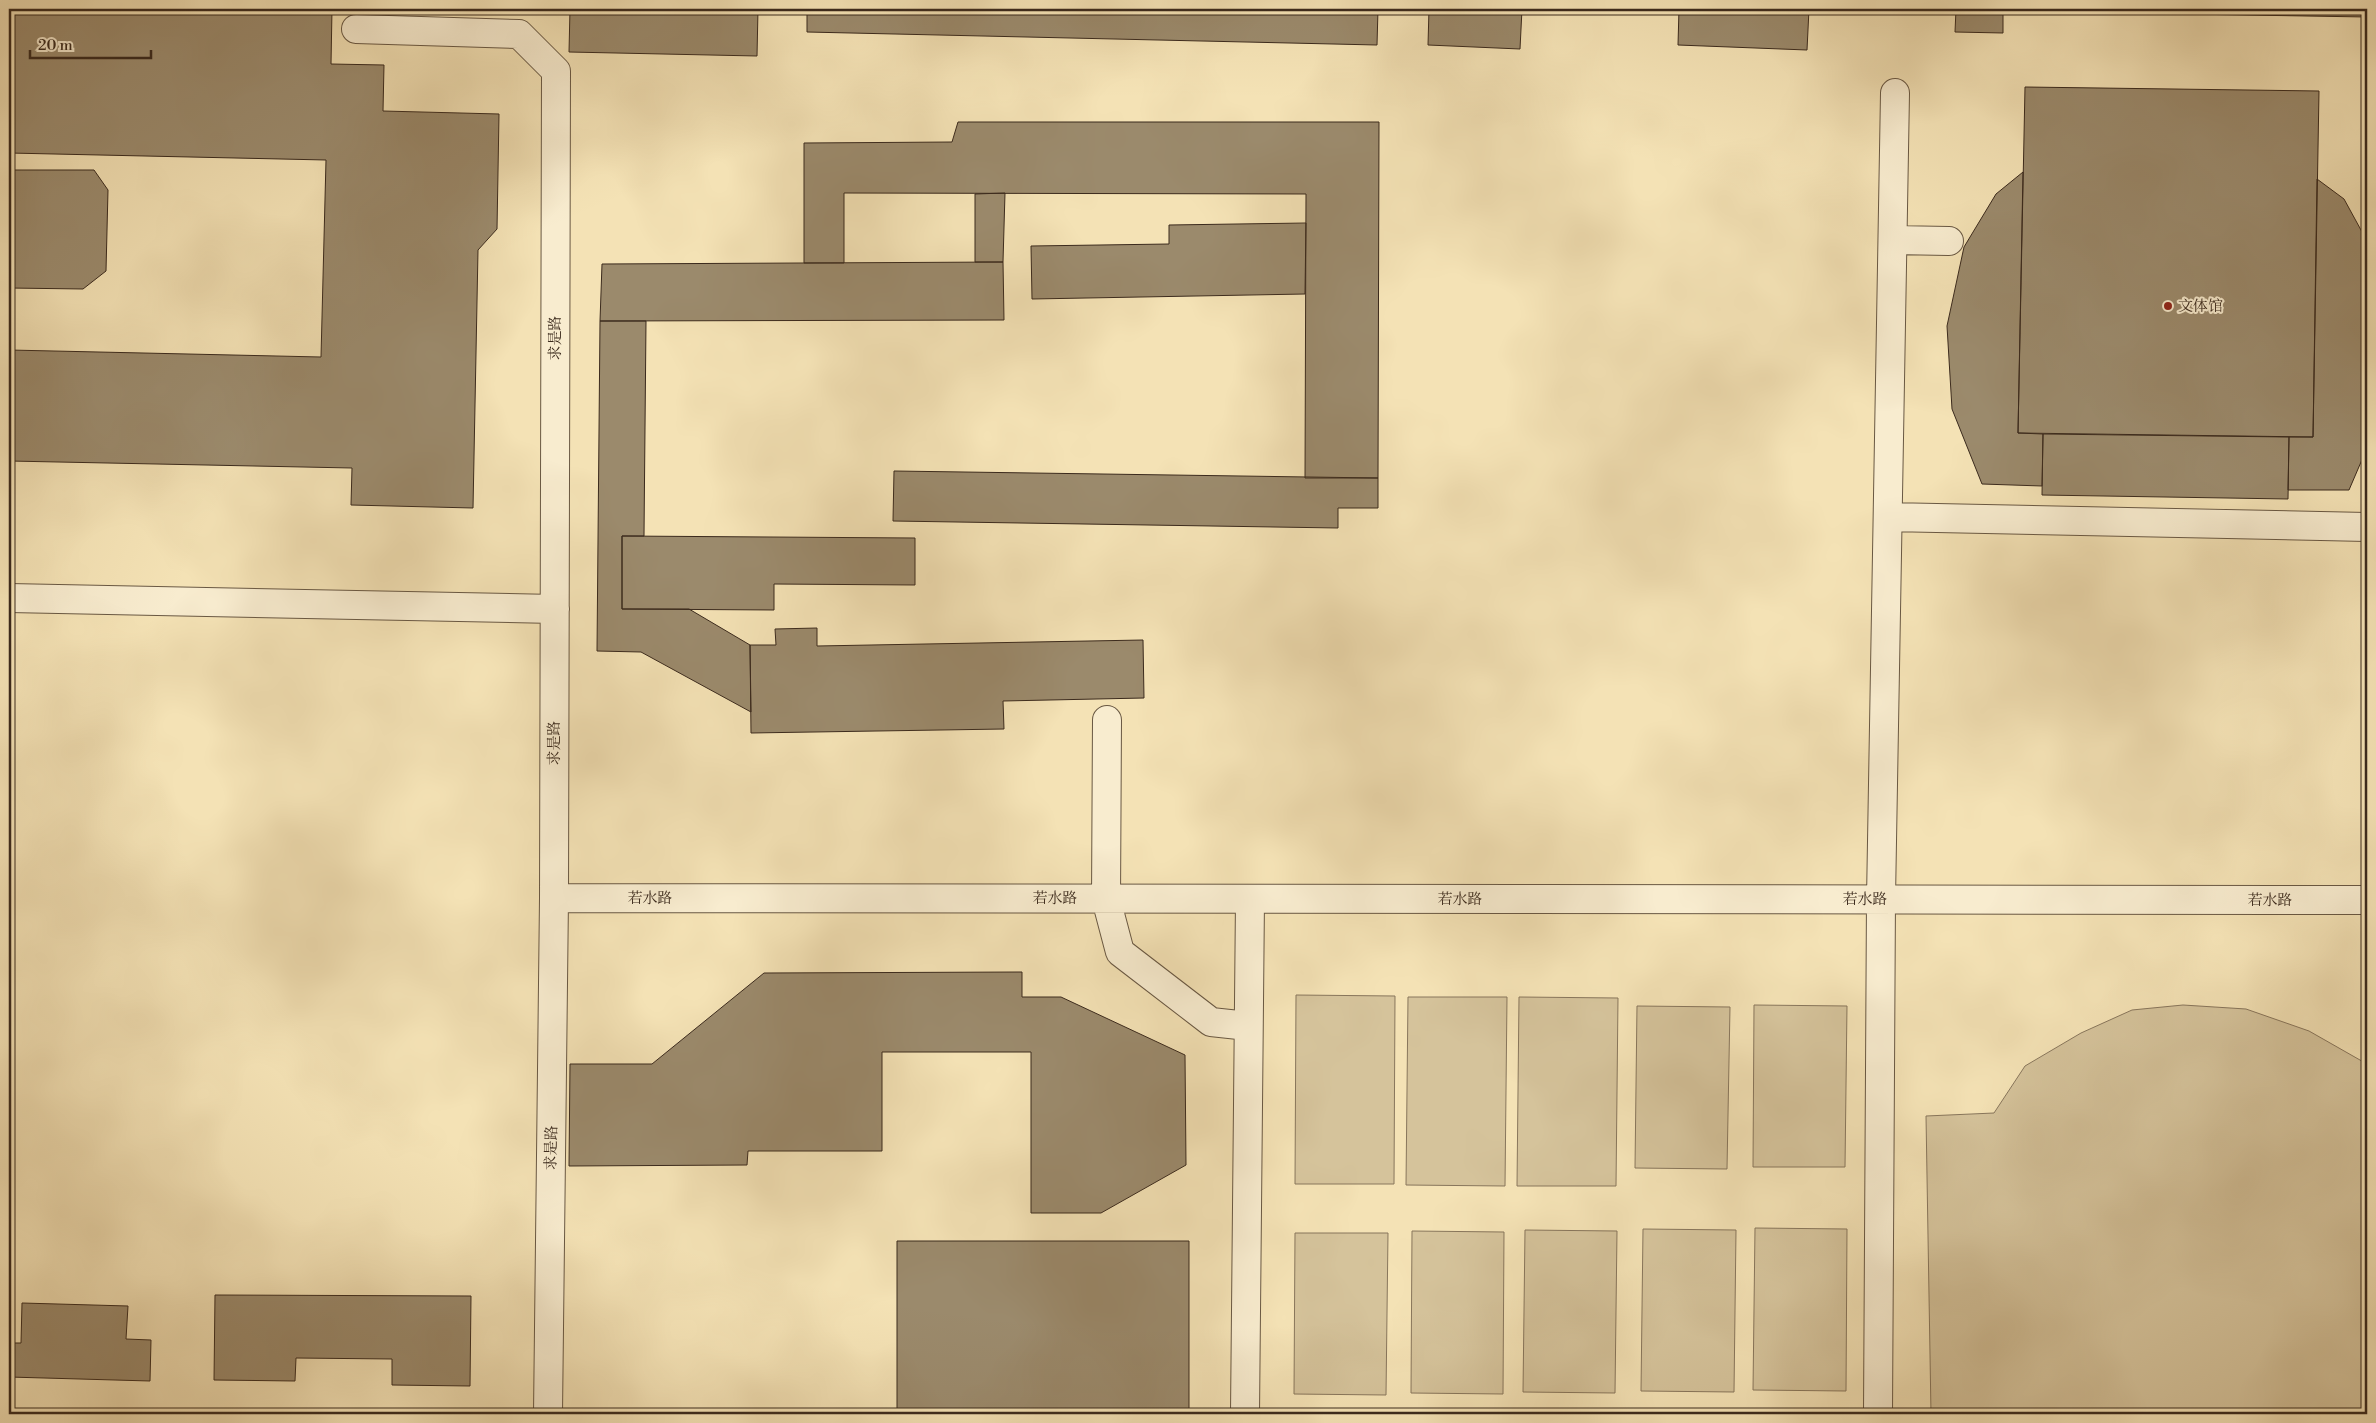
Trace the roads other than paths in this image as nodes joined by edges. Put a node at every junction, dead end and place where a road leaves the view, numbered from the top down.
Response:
1 (356, 29) dead end
2 (1895, 93) dead end
3 (1893, 240) junction
4 (1949, 241) dead end
5 (1888, 517) junction
6 (2367, 527) edge
7 (9, 598) edge
8 (554, 609) junction
9 (1107, 720) dead end
10 (554, 898) junction
11 (1106, 898) junction
12 (1250, 899) junction
13 (1881, 899) junction
14 (2367, 900) edge
15 (1248, 1026) junction
16 (548, 1414) edge
17 (1245, 1414) edge
18 (1878, 1414) edge

1 - 8 lane, 求是路
2 - 3 lane
3 - 4 lane
3 - 5 lane
5 - 6 lane
5 - 13 lane
7 - 8 lane
8 - 10 lane, 求是路
9 - 11 lane
10 - 11 lane, 若水路
10 - 16 lane, 求是路
11 - 12 lane, 若水路
11 - 15 lane
12 - 13 lane, 若水路
12 - 15 lane
13 - 14 lane, 若水路
13 - 18 lane
15 - 17 lane

